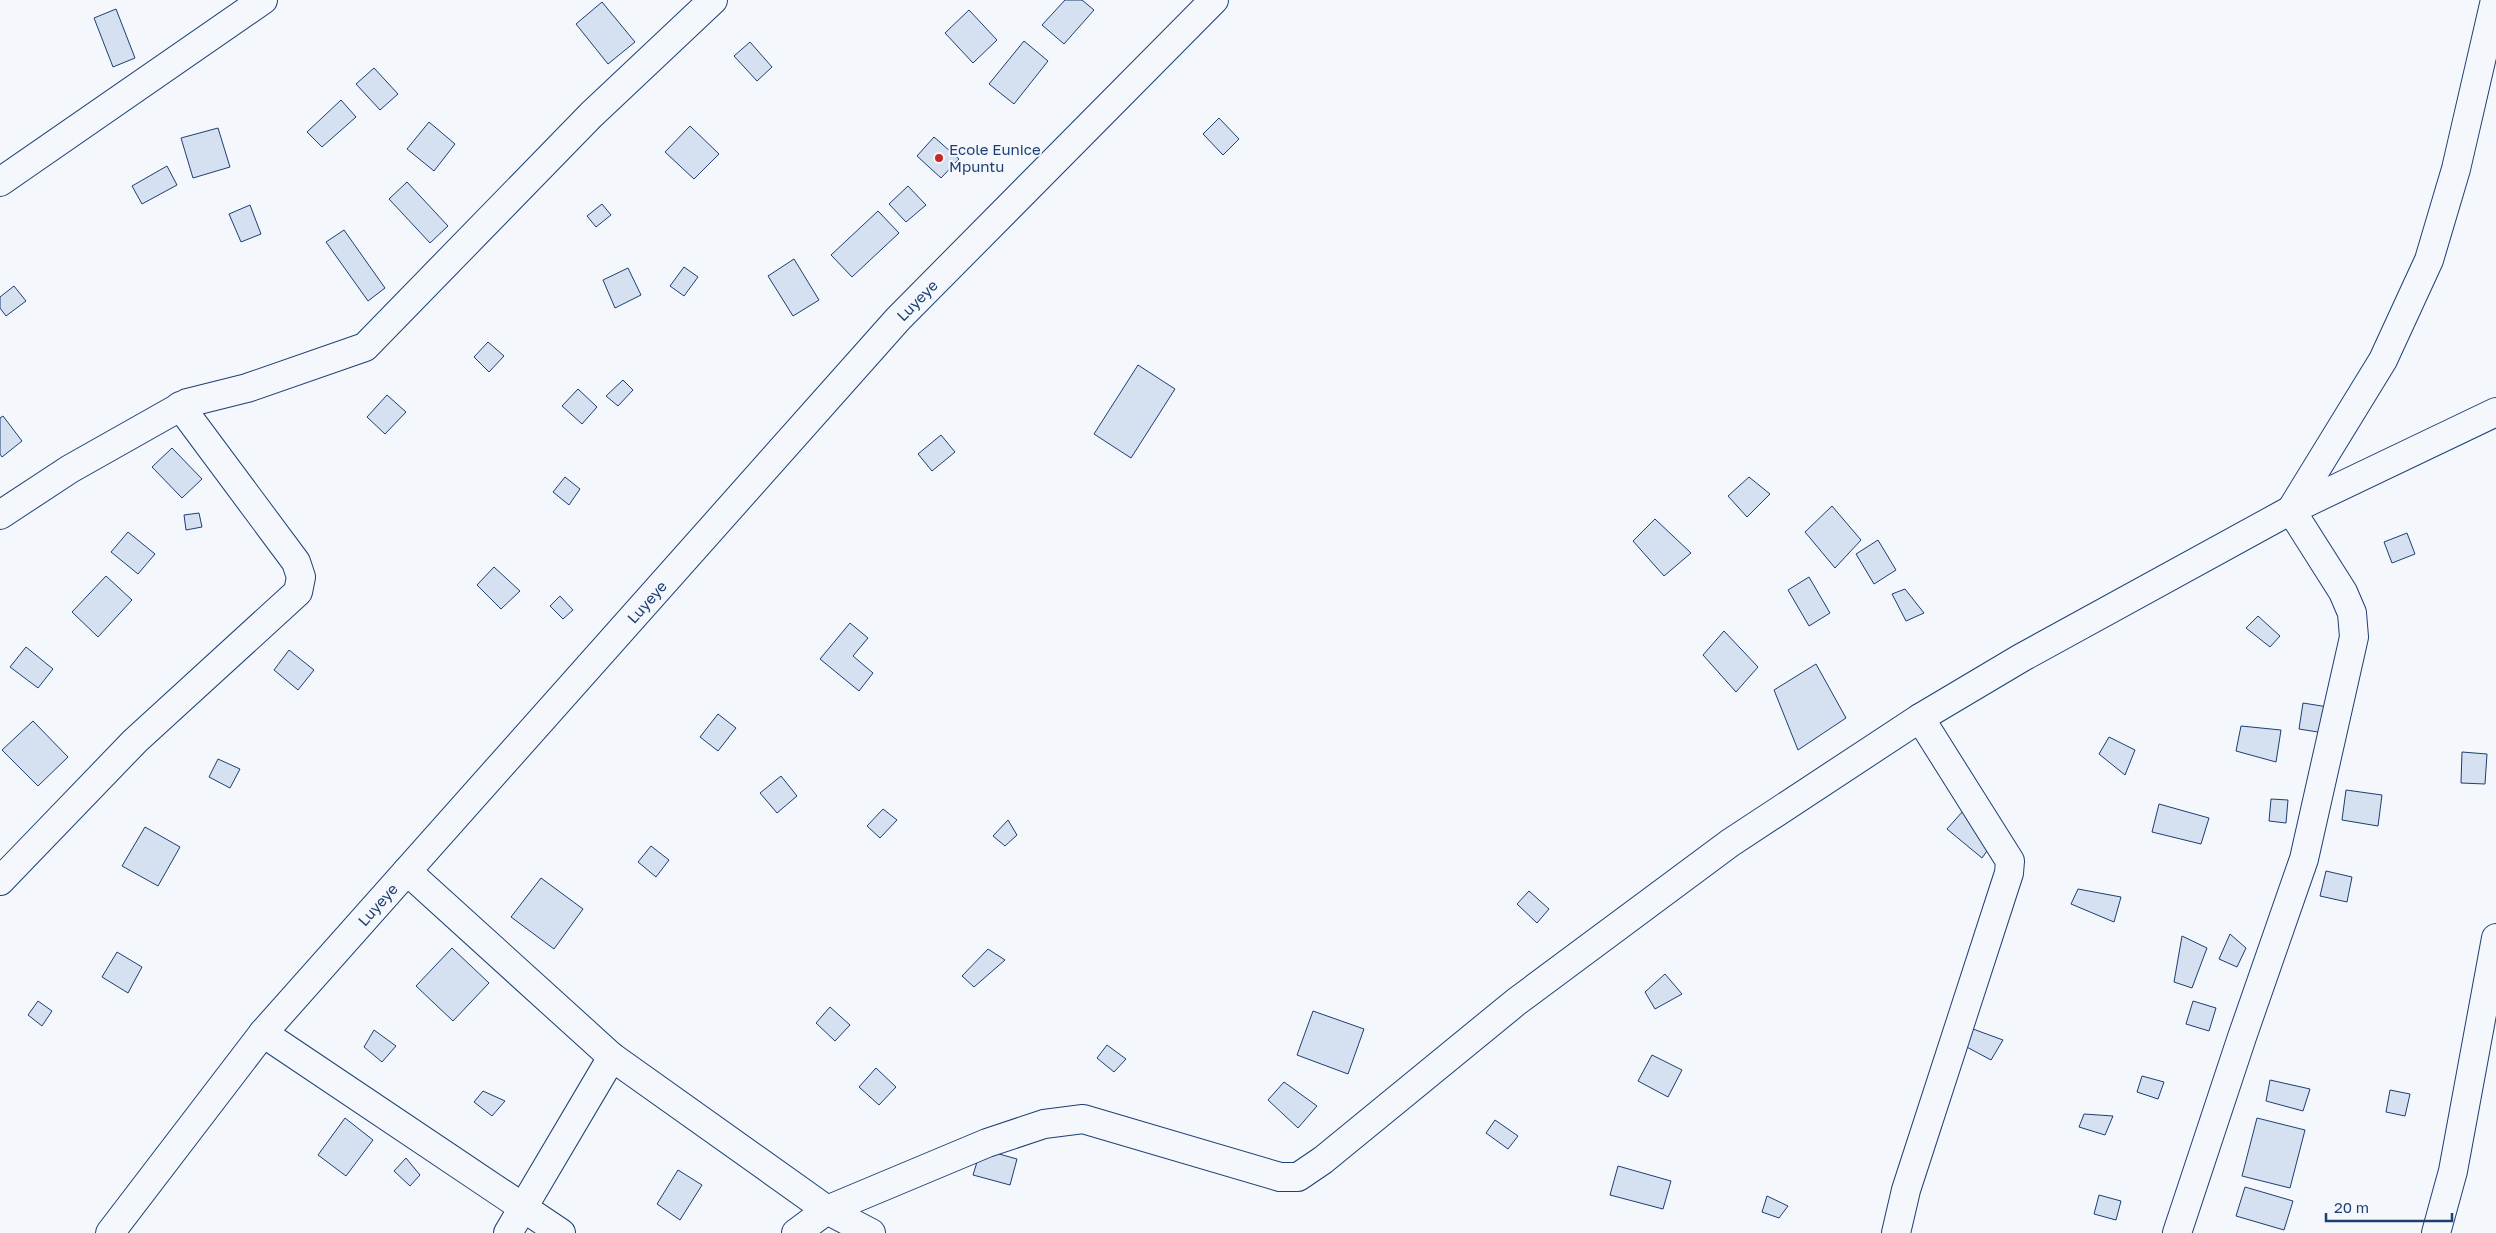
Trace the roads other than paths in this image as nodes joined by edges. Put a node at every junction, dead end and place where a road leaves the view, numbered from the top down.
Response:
1 (262, 0) edge
2 (713, 0) edge
3 (1214, 0) edge
4 (2495, 0) edge
5 (0, 182) edge
6 (180, 406) junction
7 (2496, 412) edge
8 (2290, 510) junction
9 (0, 515) edge
10 (1920, 718) junction
11 (407, 871) junction
12 (0, 881) edge
13 (2496, 938) edge
14 (263, 1033) junction
15 (612, 1057) junction
16 (523, 1208) junction
17 (827, 1210) junction
18 (110, 1233) edge
19 (508, 1233) edge
20 (561, 1233) edge
21 (796, 1233) edge
22 (871, 1233) edge
23 (1896, 1233) edge
24 (2177, 1233) edge
25 (2436, 1233) edge

1 - 5 street
2 - 6 street
3 - 11 street, Luyeye
4 - 8 street
6 - 9 street
6 - 12 street
7 - 8 street
8 - 10 street
8 - 24 street
10 - 17 street
10 - 23 street
11 - 14 street, Luyeye
11 - 15 street
13 - 25 street
14 - 16 street
14 - 18 street, Luyeye
15 - 16 street
15 - 17 street
16 - 19 street
16 - 20 street
17 - 21 street
17 - 22 street

